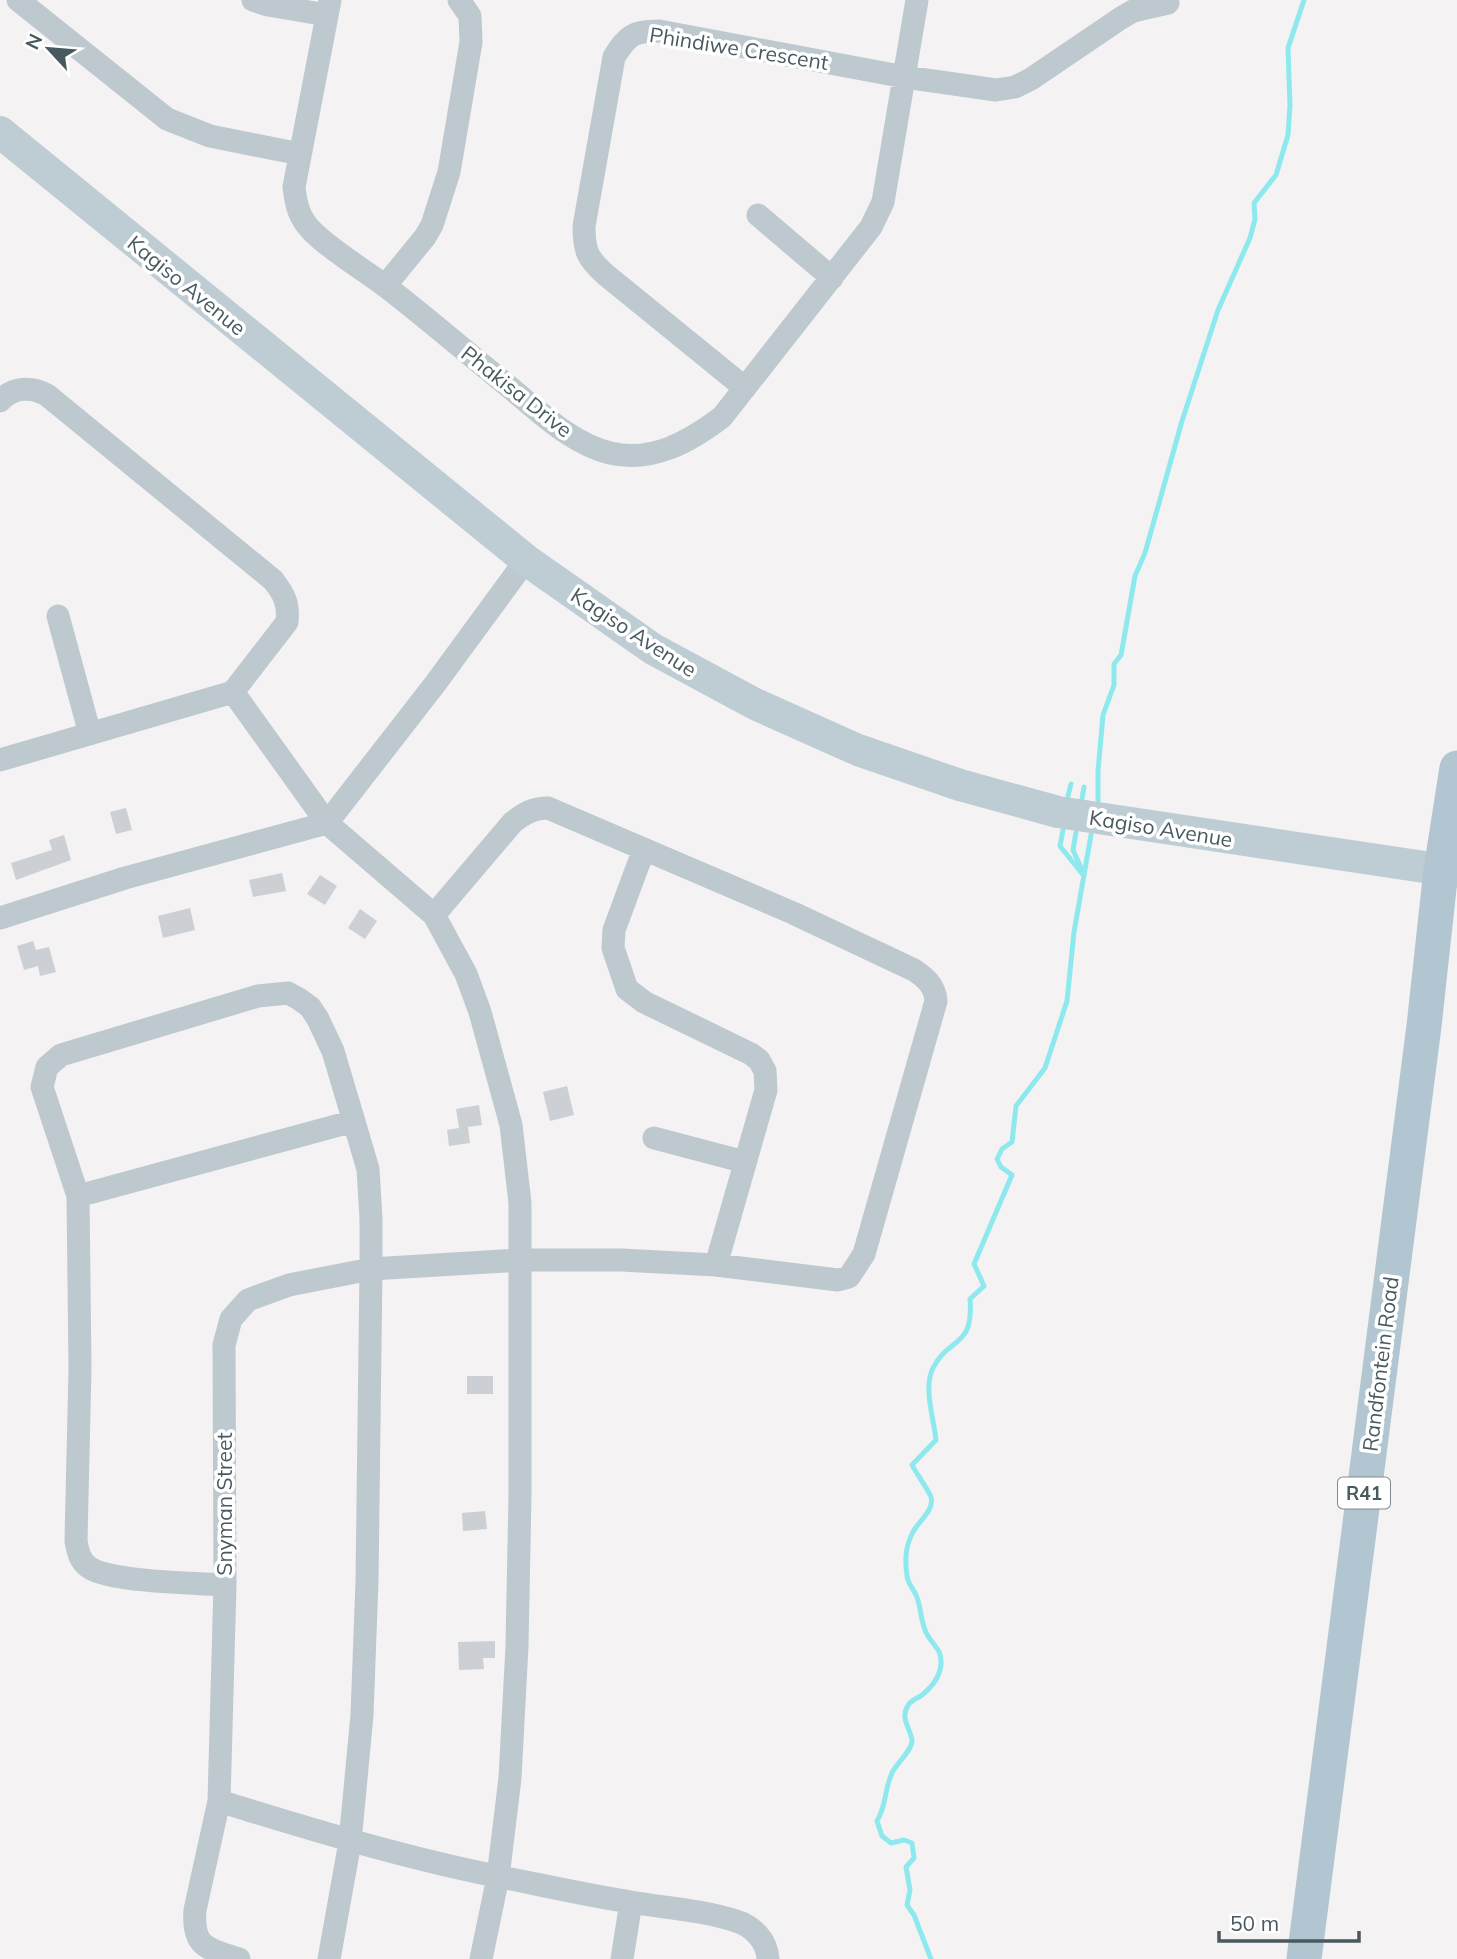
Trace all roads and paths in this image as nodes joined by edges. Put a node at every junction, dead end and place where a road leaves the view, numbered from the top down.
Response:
1 (18, 0) edge
2 (253, 0) edge
3 (459, 0) edge
4 (917, 0) edge
5 (1168, 3) dead end
6 (328, 8) edge
7 (905, 77) junction
8 (4, 143) edge
9 (300, 154) junction
10 (758, 215) dead end
11 (832, 278) junction
12 (384, 286) junction
13 (745, 388) junction
14 (0, 401) edge
15 (526, 560) junction
16 (58, 617) dead end
17 (233, 692) junction
18 (90, 734) junction
19 (0, 760) edge
20 (1457, 768) edge
21 (327, 823) junction
22 (644, 849) junction
23 (1449, 871) edge
24 (434, 915) junction
25 (0, 918) edge
26 (354, 1121) junction
27 (654, 1138) dead end
28 (745, 1162) junction
29 (78, 1196) junction
30 (520, 1260) junction
31 (716, 1265) junction
32 (371, 1269) junction
33 (225, 1585) junction
34 (219, 1801) junction
35 (350, 1842) junction
36 (498, 1877) junction
37 (631, 1902) junction
38 (239, 1959) edge
39 (329, 1959) edge
40 (481, 1959) edge
41 (622, 1959) edge
42 (768, 1959) edge
43 (1304, 1959) edge

1 - 9 street
2 - 6 street
3 - 12 street
4 - 7 street, Phakisa Drive
5 - 7 street, Phindiwe Crescent
6 - 9 street, Phakisa Drive
7 - 11 street, Phakisa Drive
7 - 13 street, Phindiwe Crescent
8 - 15 street, Kagiso Avenue
9 - 12 street, Phakisa Drive
10 - 11 street
11 - 13 street, Phakisa Drive
12 - 13 street, Phakisa Drive
14 - 17 street
15 - 21 street
15 - 23 street, Kagiso Avenue
16 - 18 street
17 - 18 street
17 - 21 street
18 - 19 street
20 - 23 main road, Randfontein Road / R41
21 - 24 street
21 - 25 street
22 - 24 street
22 - 28 street
22 - 31 street, Snyman Street
23 - 43 main road, Randfontein Road / R41
24 - 30 street
26 - 29 street
26 - 29 street, Snyman Street
26 - 32 street
27 - 28 street
28 - 31 street
29 - 33 street, Snyman Street
30 - 31 street, Snyman Street
30 - 32 street, Snyman Street
30 - 36 street
32 - 33 street, Snyman Street
32 - 35 street
33 - 34 street
34 - 35 street
34 - 38 street
35 - 36 street
35 - 39 street
36 - 37 street
36 - 40 street
37 - 41 street
37 - 42 street

